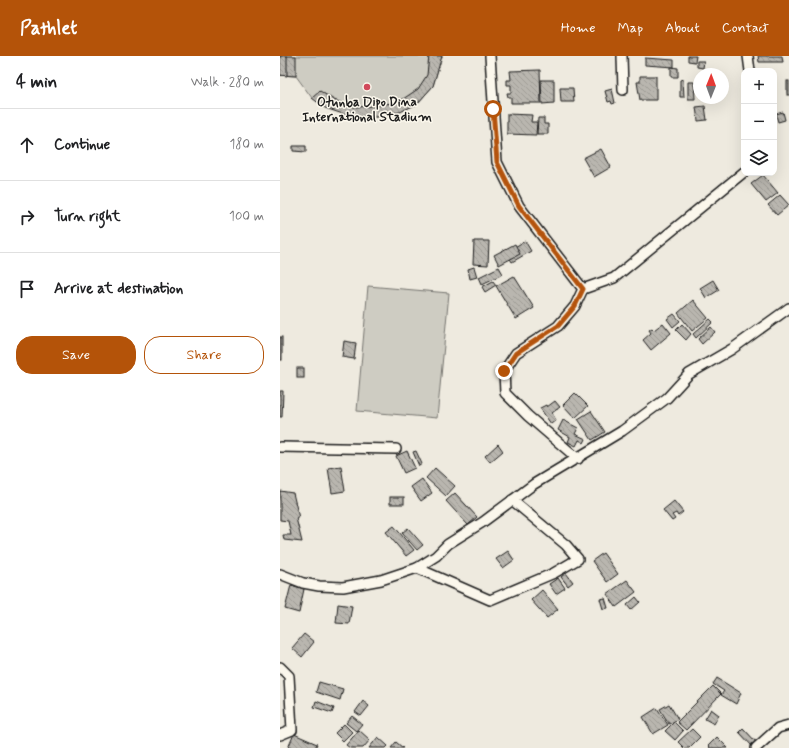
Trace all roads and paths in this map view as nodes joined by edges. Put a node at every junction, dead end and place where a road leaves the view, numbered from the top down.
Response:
1 (490, 56) edge
2 (622, 56) edge
3 (748, 56) edge
4 (750, 68) edge
5 (623, 90) dead end
6 (741, 174) edge
7 (583, 289) junction
8 (789, 308) edge
9 (280, 447) edge
10 (396, 449) dead end
11 (578, 459) junction
12 (512, 500) junction
13 (417, 568) junction
14 (280, 574) edge
15 (280, 667) edge
16 (789, 725) edge
17 (280, 735) edge
18 (756, 748) edge

1 - 7 street
2 - 5 street
3 - 4 street
6 - 7 street
7 - 11 street
8 - 11 street
9 - 10 street
11 - 12 street
12 - 13 street
12 - 13 street
13 - 14 street
15 - 17 street
16 - 18 street

